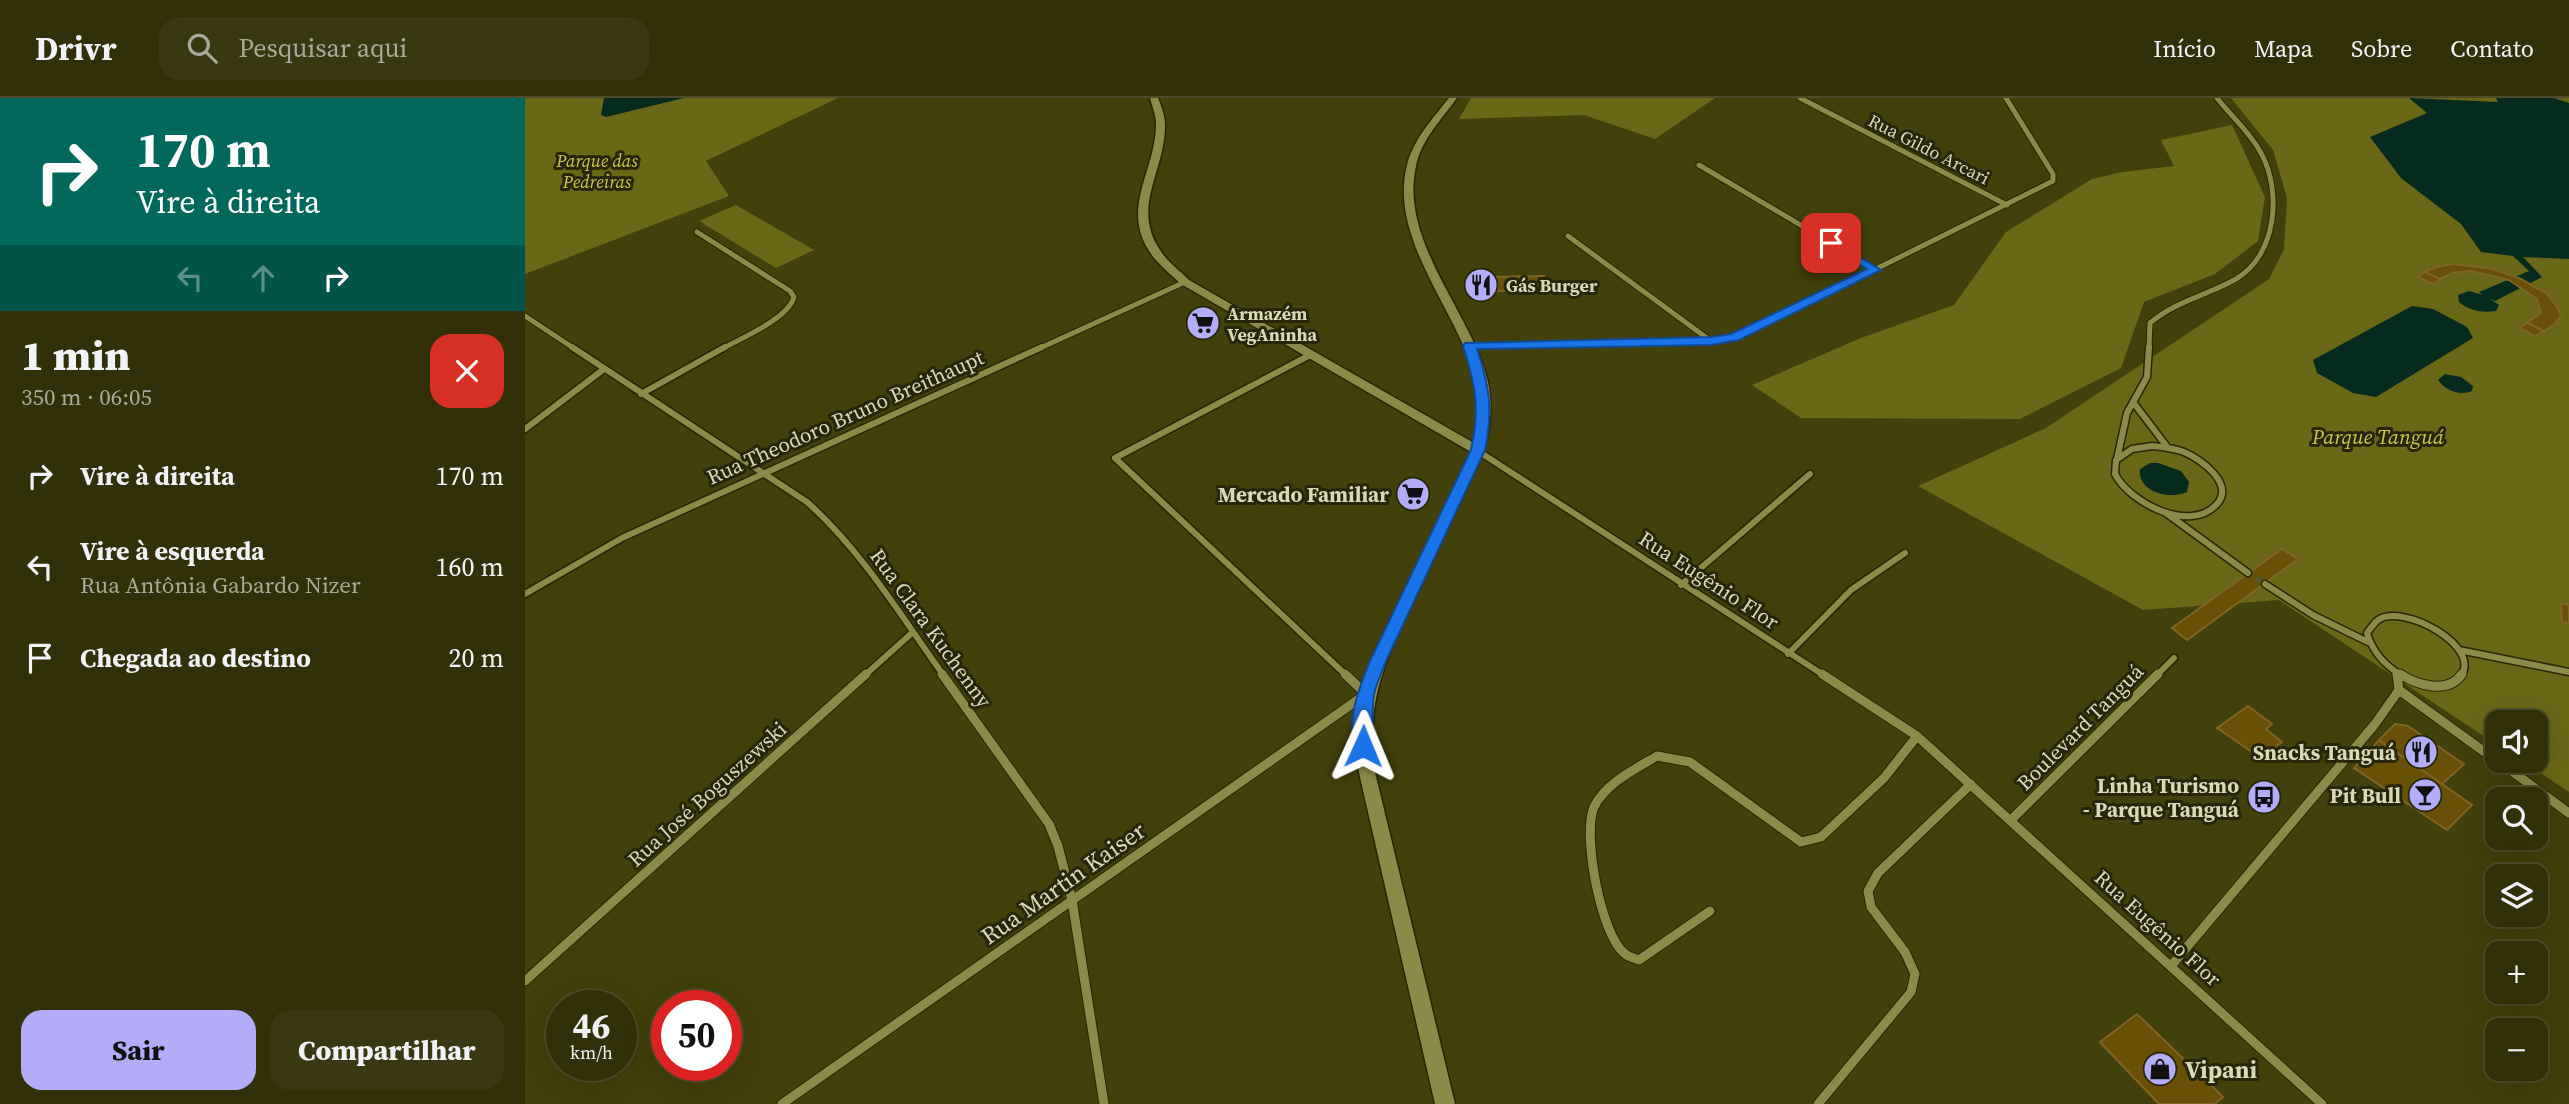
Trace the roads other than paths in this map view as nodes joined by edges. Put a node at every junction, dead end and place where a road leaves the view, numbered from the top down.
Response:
1 (1154, 98) edge
2 (1453, 98) edge
3 (1800, 98) edge
4 (2006, 98) edge
5 (2217, 98) edge
6 (1699, 165) dead end
7 (2007, 205) junction
8 (697, 232) dead end
9 (1568, 236) dead end
10 (1875, 270) junction
11 (1185, 282) junction
12 (525, 316) edge
13 (1711, 341) junction
14 (1469, 346) junction
15 (1312, 354) junction
16 (604, 369) junction
17 (641, 394) junction
18 (2133, 402) junction
19 (525, 429) edge
20 (2168, 448) junction
21 (1478, 450) junction
22 (2117, 459) junction
23 (763, 474) junction
24 (1810, 474) dead end
25 (2165, 513) junction
26 (1905, 553) dead end
27 (2248, 573) tunnel mouth
28 (2265, 584) tunnel mouth
29 (1681, 585) junction
30 (525, 594) edge
31 (912, 632) junction
32 (2368, 642) junction
33 (2459, 650) junction
34 (1788, 654) junction
35 (2174, 658) dead end
36 (2569, 672) edge
37 (2397, 674) junction
38 (2399, 690) junction
39 (1366, 694) junction
40 (1917, 736) junction
41 (2485, 752) edge
42 (2514, 773) edge
43 (1971, 784) junction
44 (2569, 813) edge
45 (2011, 820) junction
46 (1072, 900) junction
47 (1710, 911) dead end
48 (2171, 966) junction
49 (525, 981) edge
50 (782, 1104) edge
51 (1104, 1104) edge
52 (1445, 1104) edge
53 (1818, 1104) edge
54 (2322, 1104) edge

1 - 11 main road, Rua Eugênio Flor
2 - 14 main road
3 - 7 street, Rua Gildo Arcari
4 - 7 street
5 - 18 street
6 - 10 street
7 - 10 street
8 - 17 street
9 - 13 street
10 - 13 street
11 - 15 main road, Rua Eugênio Flor
11 - 23 street, Rua Theodoro Bruno Breithaupt
12 - 16 street, Rua Clara Kuchenny
13 - 14 street
14 - 21 main road
15 - 21 main road, Rua Eugênio Flor
15 - 39 street
16 - 17 street, Rua Clara Kuchenny
16 - 19 street
17 - 23 street, Rua Clara Kuchenny
18 - 20 street
18 - 22 street
20 - 22 street
20 - 25 street
21 - 29 street, Rua Eugênio Flor
21 - 39 main road
22 - 25 street
23 - 30 street, Rua Theodoro Bruno Breithaupt
23 - 31 street, Rua Clara Kuchenny
24 - 29 street
25 - 27 street
26 - 34 street
28 - 32 street
29 - 34 street, Rua Eugênio Flor
31 - 46 street, Rua Clara Kuchenny
31 - 49 street, Rua José Boguszewski
32 - 33 street
32 - 37 street
33 - 36 street
33 - 37 street
34 - 40 street, Rua Eugênio Flor
35 - 45 street, Boulevard Tanguá
37 - 38 street
38 - 41 street
38 - 48 street
39 - 46 street, Rua Martin Kaiser
39 - 52 main road
40 - 43 street, Rua Eugênio Flor
40 - 47 street
42 - 44 street
43 - 45 street, Rua Eugênio Flor
43 - 53 street
45 - 48 street, Rua Eugênio Flor
46 - 50 street, Rua Martin Kaiser
46 - 51 street, Rua Clara Kuchenny
48 - 54 street, Rua Eugênio Flor

